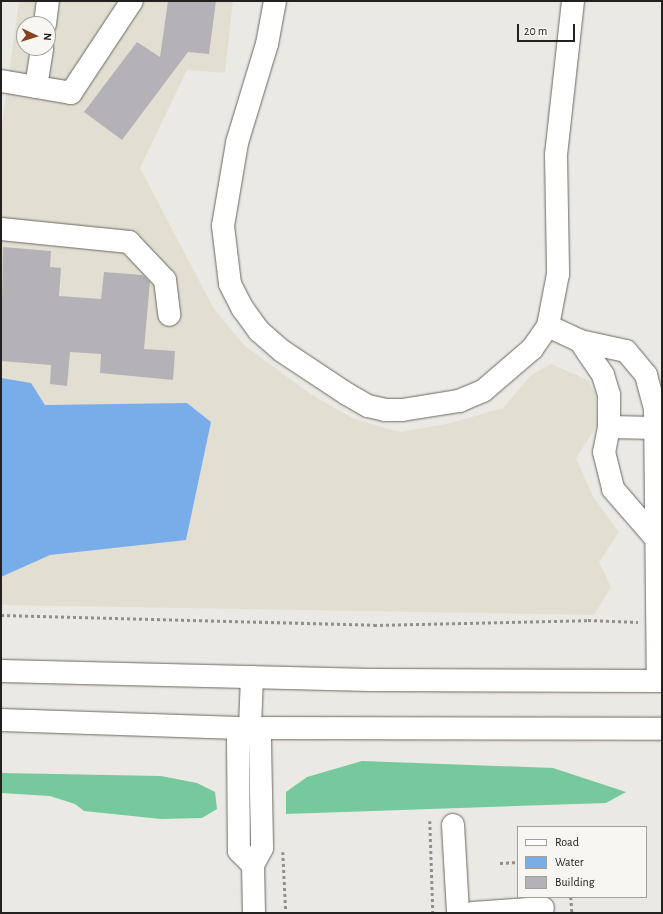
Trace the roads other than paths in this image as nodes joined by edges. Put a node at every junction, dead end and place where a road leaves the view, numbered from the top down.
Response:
1 (48, 1) edge
2 (132, 1) edge
3 (275, 1) edge
4 (572, 1) edge
5 (46, 16) edge
6 (41, 56) edge
7 (1, 80) edge
8 (36, 86) junction
9 (1, 229) edge
10 (169, 315) dead end
11 (548, 326) junction
12 (580, 341) junction
13 (609, 427) junction
14 (656, 428) junction
15 (658, 541) junction
16 (1, 671) edge
17 (252, 677) junction
18 (660, 681) edge
19 (1, 720) edge
20 (250, 728) junction
21 (662, 729) edge
22 (453, 825) dead end
23 (543, 908) dead end
24 (254, 913) edge
25 (458, 913) edge
26 (473, 913) edge

1 - 5 street
2 - 8 street
3 - 11 street
4 - 11 street
6 - 8 street
7 - 8 street
9 - 10 street
11 - 12 street
12 - 13 street
12 - 14 street
13 - 14 street
13 - 15 street
14 - 15 street
15 - 18 street
16 - 17 street
17 - 18 street
17 - 20 street
19 - 20 street
20 - 21 street
20 - 24 street
22 - 25 street
23 - 26 street

